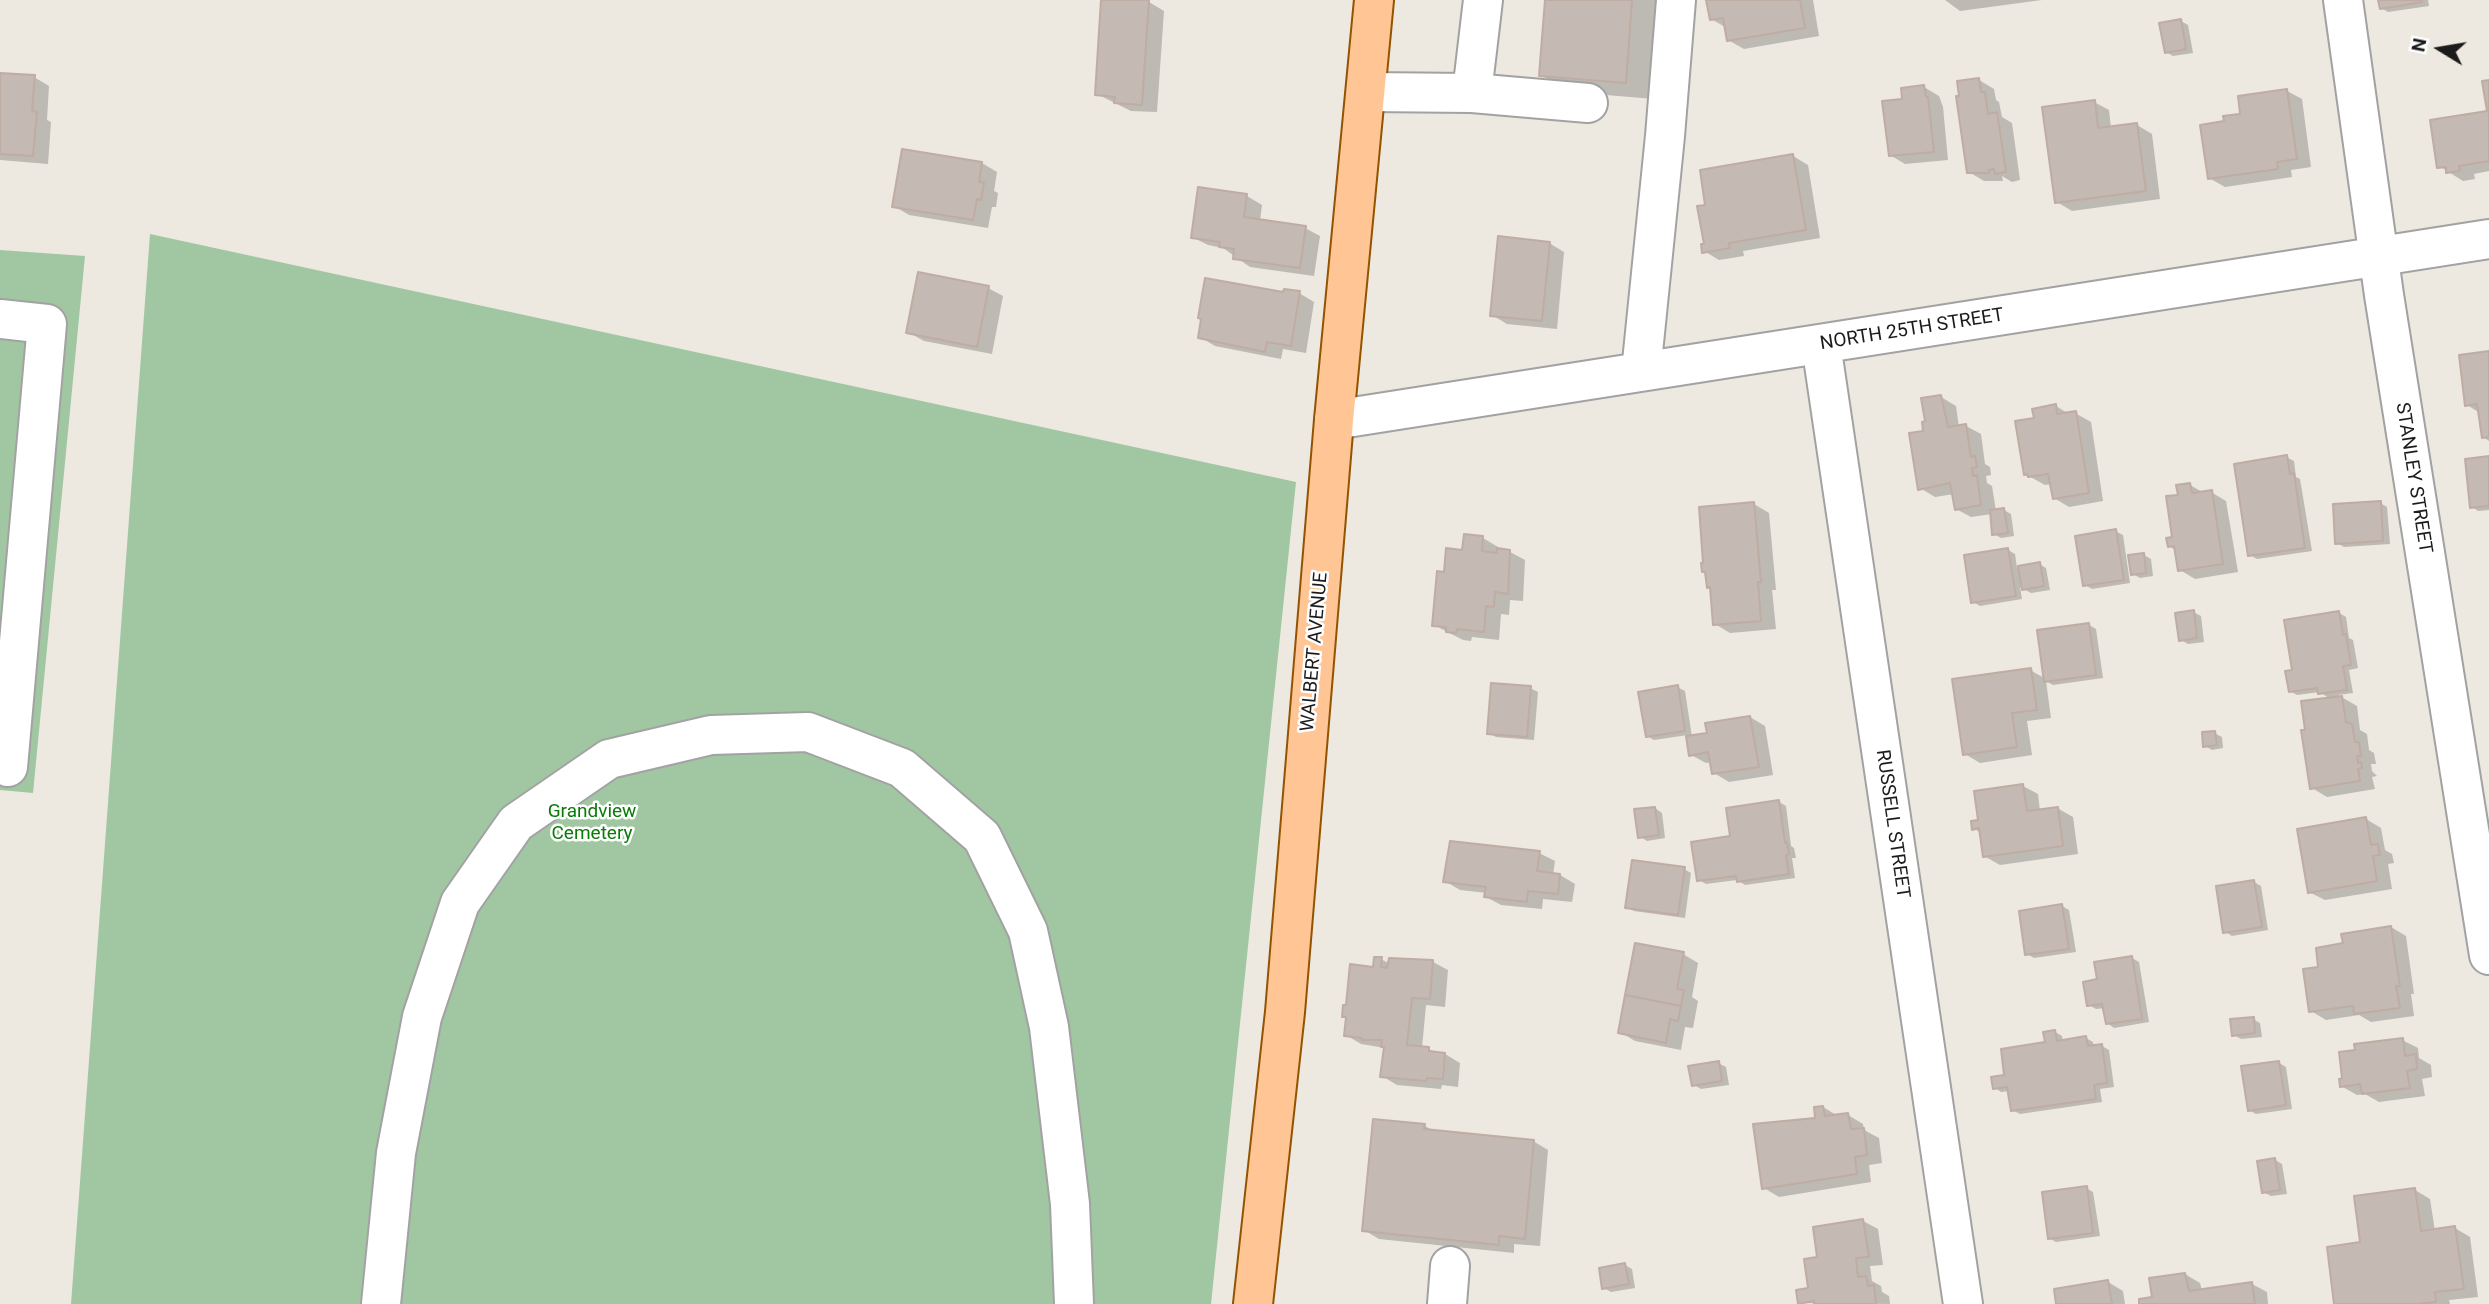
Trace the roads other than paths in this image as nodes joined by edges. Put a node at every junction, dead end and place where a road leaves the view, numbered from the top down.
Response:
1 (1374, 0) edge
2 (1483, 0) edge
3 (1676, 0) edge
4 (2343, 0) edge
5 (1367, 92) junction
6 (1472, 93) junction
7 (1588, 103) dead end
8 (2489, 239) edge
9 (2379, 257) junction
10 (0, 319) edge
11 (1821, 344) junction
12 (1641, 372) junction
13 (1334, 420) junction
14 (6, 728) edge
15 (8, 767) dead end
16 (2489, 955) edge
17 (1450, 1266) dead end
18 (381, 1304) edge
19 (1074, 1304) edge
20 (1253, 1304) edge
21 (1447, 1304) edge
22 (1963, 1304) edge

1 - 5 main road, WALBERT AVENUE
2 - 6 street
3 - 12 street
4 - 9 street, STANLEY STREET
5 - 6 street
5 - 13 main road, WALBERT AVENUE
6 - 7 street
8 - 9 street, NORTH 25TH STREET
9 - 11 street, NORTH 25TH STREET
9 - 16 street, STANLEY STREET
10 - 14 street
11 - 12 street, NORTH 25TH STREET
11 - 22 street, RUSSELL STREET
12 - 13 street, NORTH 25TH STREET
13 - 20 main road, WALBERT AVENUE
14 - 15 street
17 - 21 street
18 - 19 street

